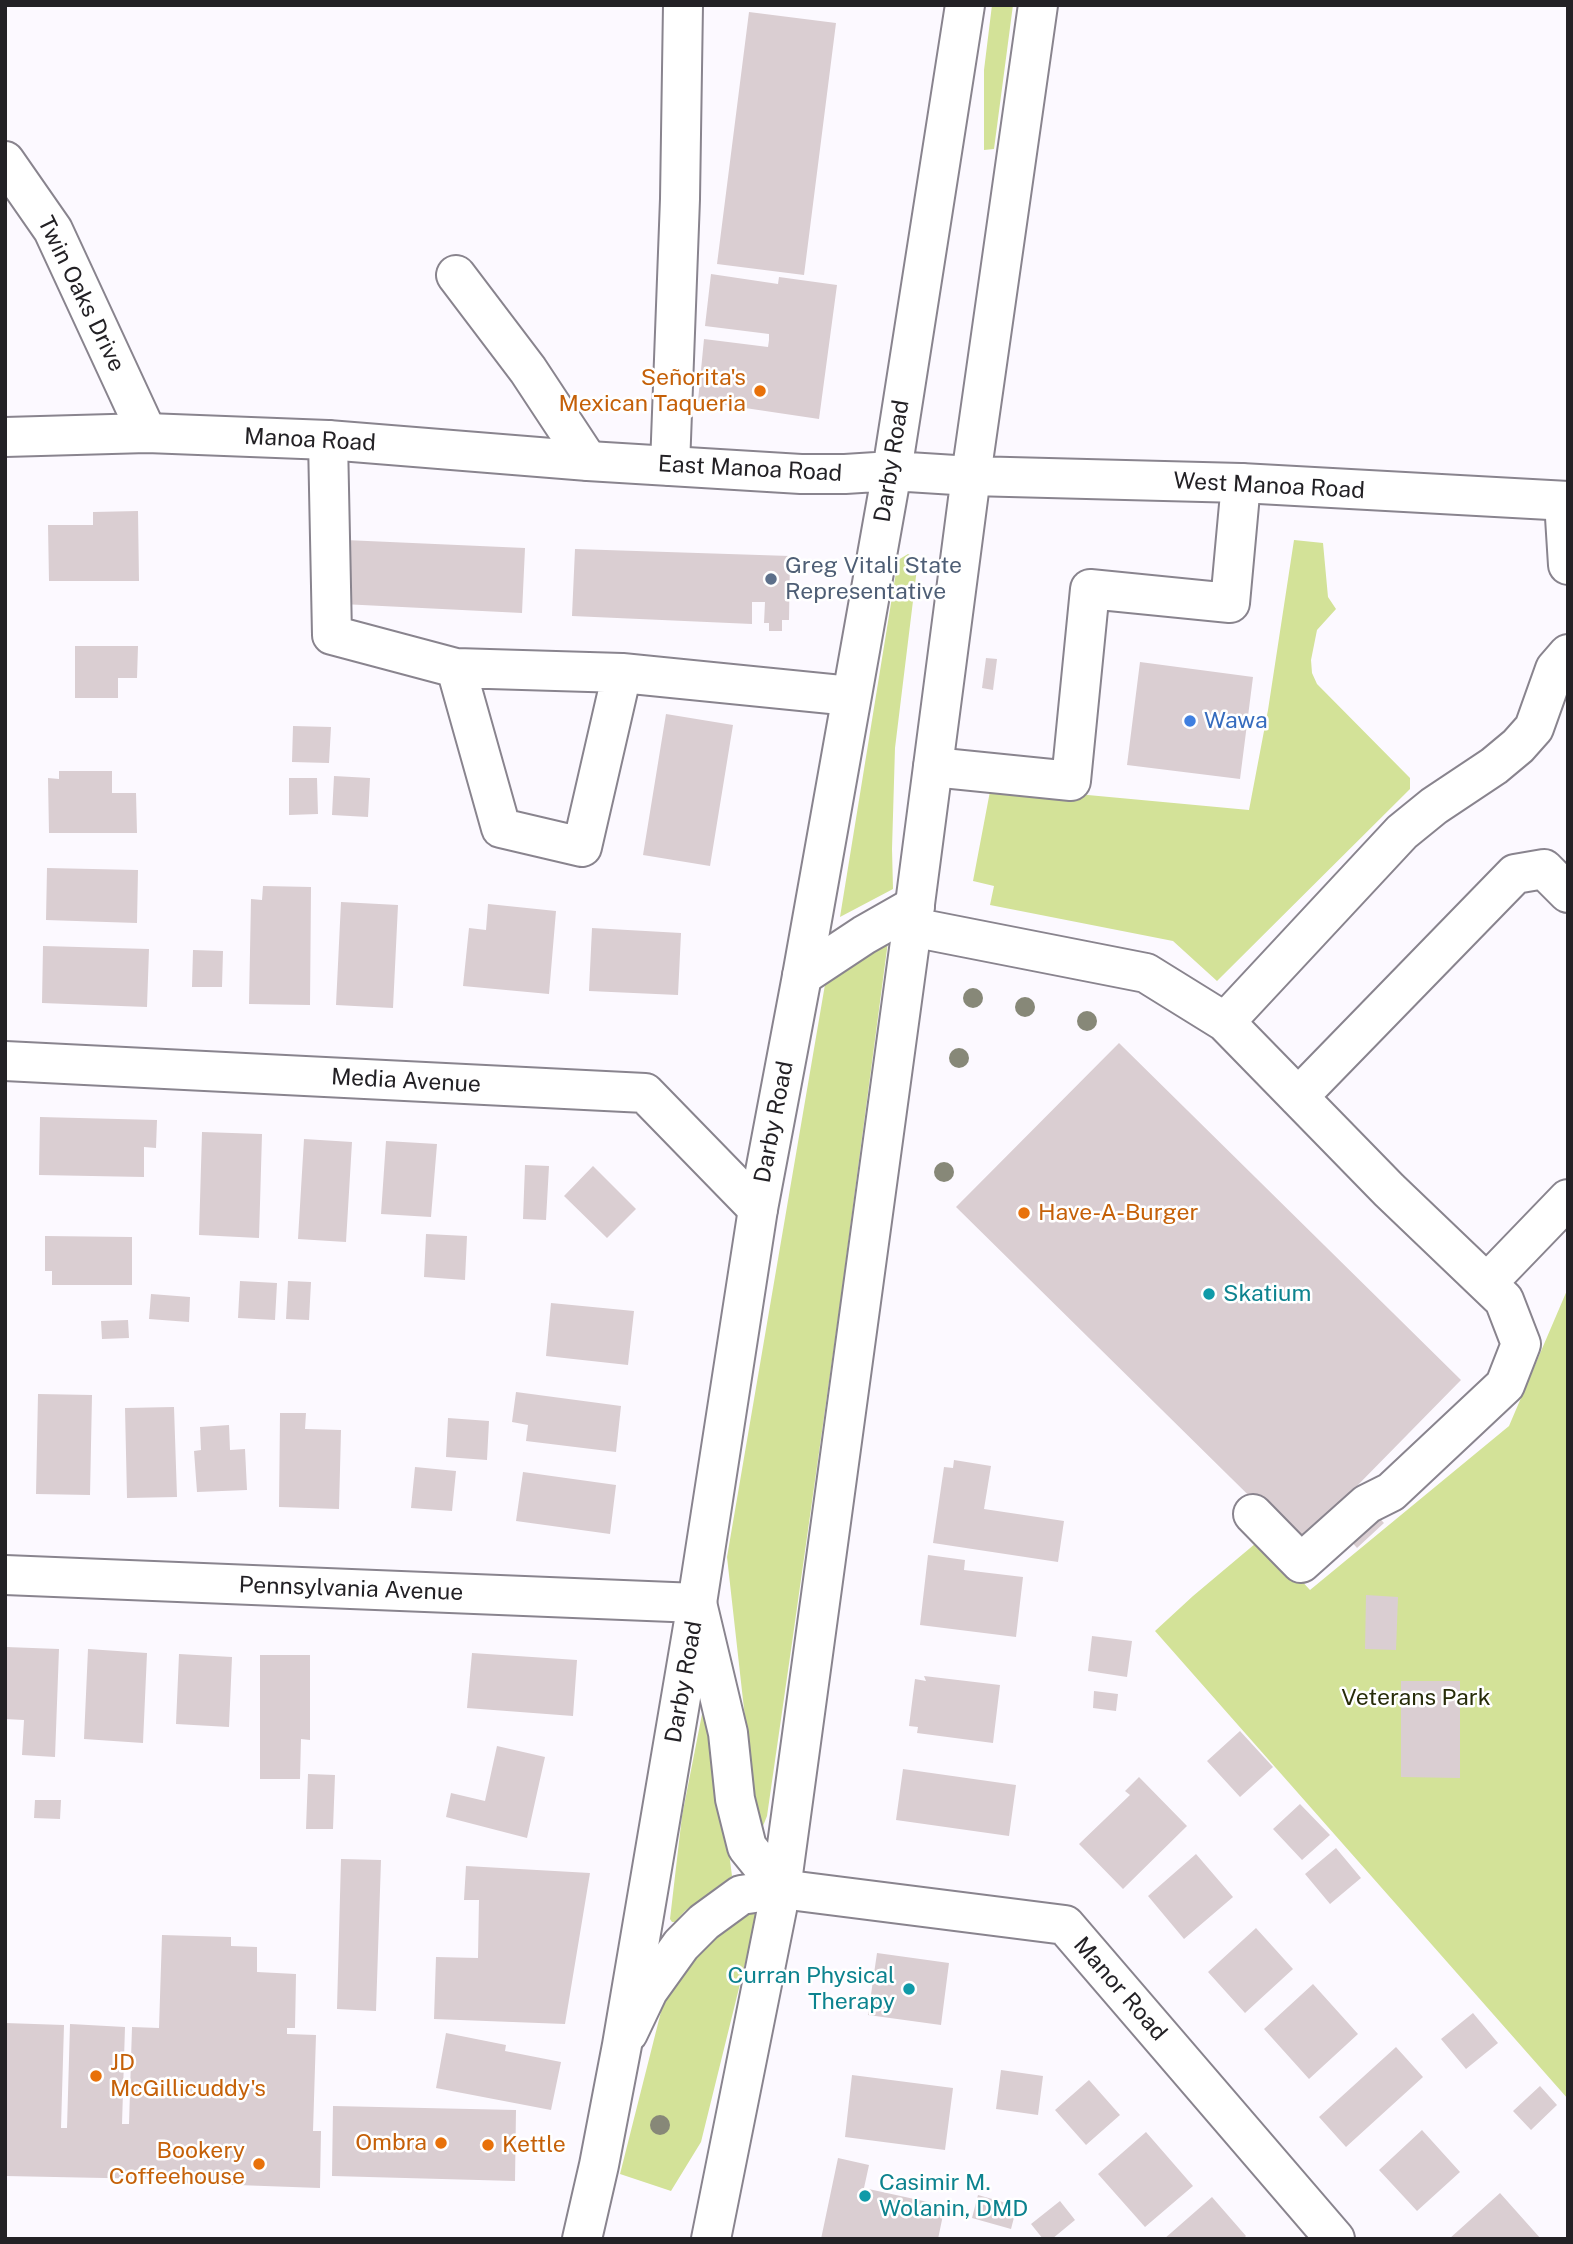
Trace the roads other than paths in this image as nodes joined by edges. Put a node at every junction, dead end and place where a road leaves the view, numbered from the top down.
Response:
1 (683, 5) edge
2 (965, 5) edge
3 (1038, 5) edge
4 (5, 161) edge
5 (456, 275) dead end
6 (147, 433) junction
7 (5, 437) edge
8 (328, 440) junction
9 (601, 461) junction
10 (670, 466) junction
11 (892, 471) junction
12 (971, 476) junction
13 (1241, 483) junction
14 (1566, 501) edge
15 (1568, 565) edge
16 (1568, 654) edge
17 (456, 667) junction
18 (622, 673) junction
19 (851, 696) junction
20 (933, 767) junction
21 (1568, 893) edge
22 (914, 917) junction
23 (802, 976) junction
24 (1225, 1022) junction
25 (5, 1061) edge
26 (1298, 1097) junction
27 (1568, 1199) edge
28 (758, 1209) junction
29 (1487, 1283) junction
30 (1253, 1514) dead end
31 (5, 1575) edge
32 (697, 1603) junction
33 (780, 1889) junction
34 (622, 2045) junction
35 (582, 2239) edge
36 (711, 2239) edge
37 (1335, 2239) edge

1 - 10 main road
2 - 11 main road, Darby Road
3 - 12 main road
4 - 6 main road, Twin Oaks Drive
5 - 9 main road
6 - 7 main road, Manoa Road
6 - 8 main road, Manoa Road
8 - 9 main road, Manoa Road
8 - 17 main road
9 - 10 main road, East Manoa Road
10 - 11 main road, East Manoa Road
11 - 12 main road, East Manoa Road
11 - 19 main road, Darby Road
12 - 13 main road, West Manoa Road
12 - 20 main road
13 - 14 main road, West Manoa Road
13 - 20 main road
14 - 15 main road
16 - 24 main road
17 - 18 main road
17 - 18 main road
18 - 19 main road
19 - 23 main road, Darby Road
20 - 22 main road
21 - 26 main road
22 - 23 main road
22 - 24 main road
22 - 33 main road
23 - 28 main road, Darby Road
24 - 26 main road
25 - 28 main road, Media Avenue
26 - 29 main road
27 - 29 main road
28 - 32 main road, Darby Road
29 - 30 main road
31 - 32 main road, Pennsylvania Avenue
32 - 33 main road
32 - 34 main road, Darby Road
33 - 34 main road, Manor Road
33 - 36 main road
33 - 37 main road, Manor Road
34 - 35 main road, Darby Road

